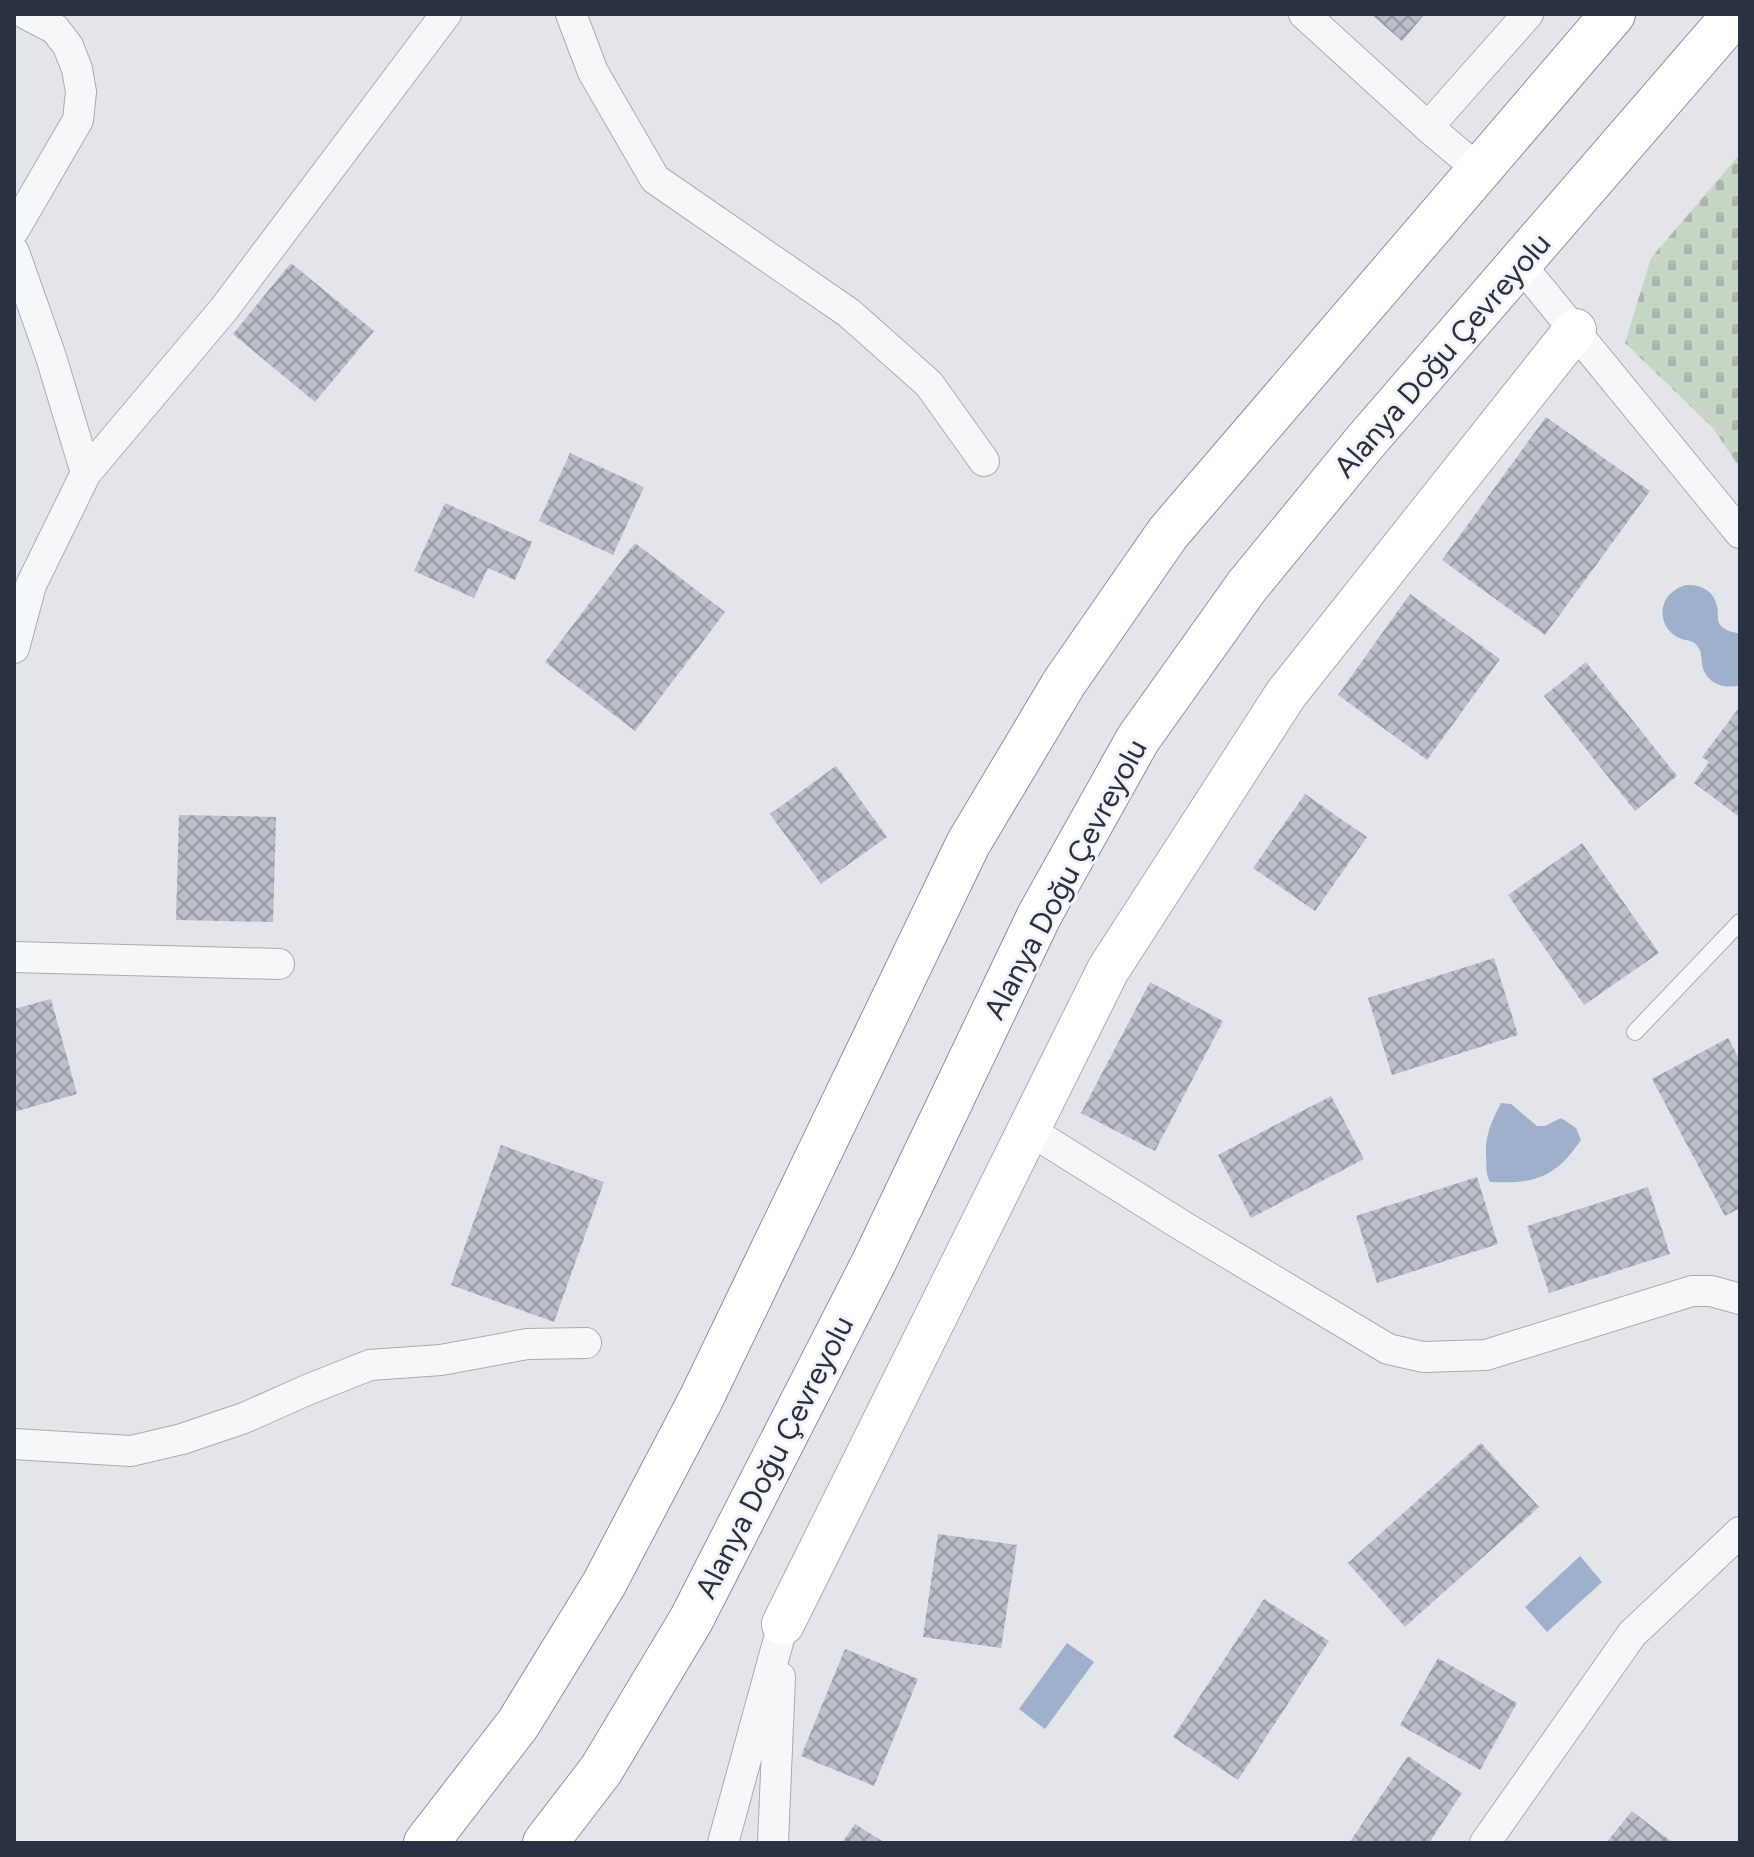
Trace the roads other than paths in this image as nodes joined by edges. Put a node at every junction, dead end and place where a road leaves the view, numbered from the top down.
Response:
1 (26, 14) edge
2 (446, 14) edge
3 (571, 14) edge
4 (1304, 14) edge
5 (1528, 14) edge
6 (1613, 14) edge
7 (1735, 14) edge
8 (1428, 127) junction
9 (1479, 170) junction
10 (14, 230) edge
11 (14, 252) edge
12 (1520, 264) junction
13 (1575, 330) junction
14 (984, 461) dead end
15 (86, 473) junction
16 (1740, 533) edge
17 (14, 648) edge
18 (1740, 922) edge
19 (14, 957) edge
20 (279, 964) dead end
21 (1635, 1032) dead end
22 (1029, 1130) junction
23 (1740, 1299) edge
24 (586, 1343) dead end
25 (14, 1444) edge
26 (1740, 1532) edge
27 (783, 1624) junction
28 (426, 1843) edge
29 (545, 1843) edge
30 (723, 1843) edge
31 (773, 1843) edge
32 (1485, 1843) edge

1 - 10 street
2 - 15 street
3 - 14 street
4 - 8 street
5 - 8 street
6 - 9 highway
7 - 12 highway, Alanya Doğu Çevreyolu
8 - 9 street
9 - 28 highway
11 - 15 street
12 - 13 street
12 - 29 highway, Alanya Doğu Çevreyolu
13 - 16 street
13 - 22 street
15 - 17 street
18 - 21 lane
19 - 20 street
22 - 23 street
22 - 27 street
24 - 25 street
26 - 32 street
27 - 30 street
27 - 31 street

